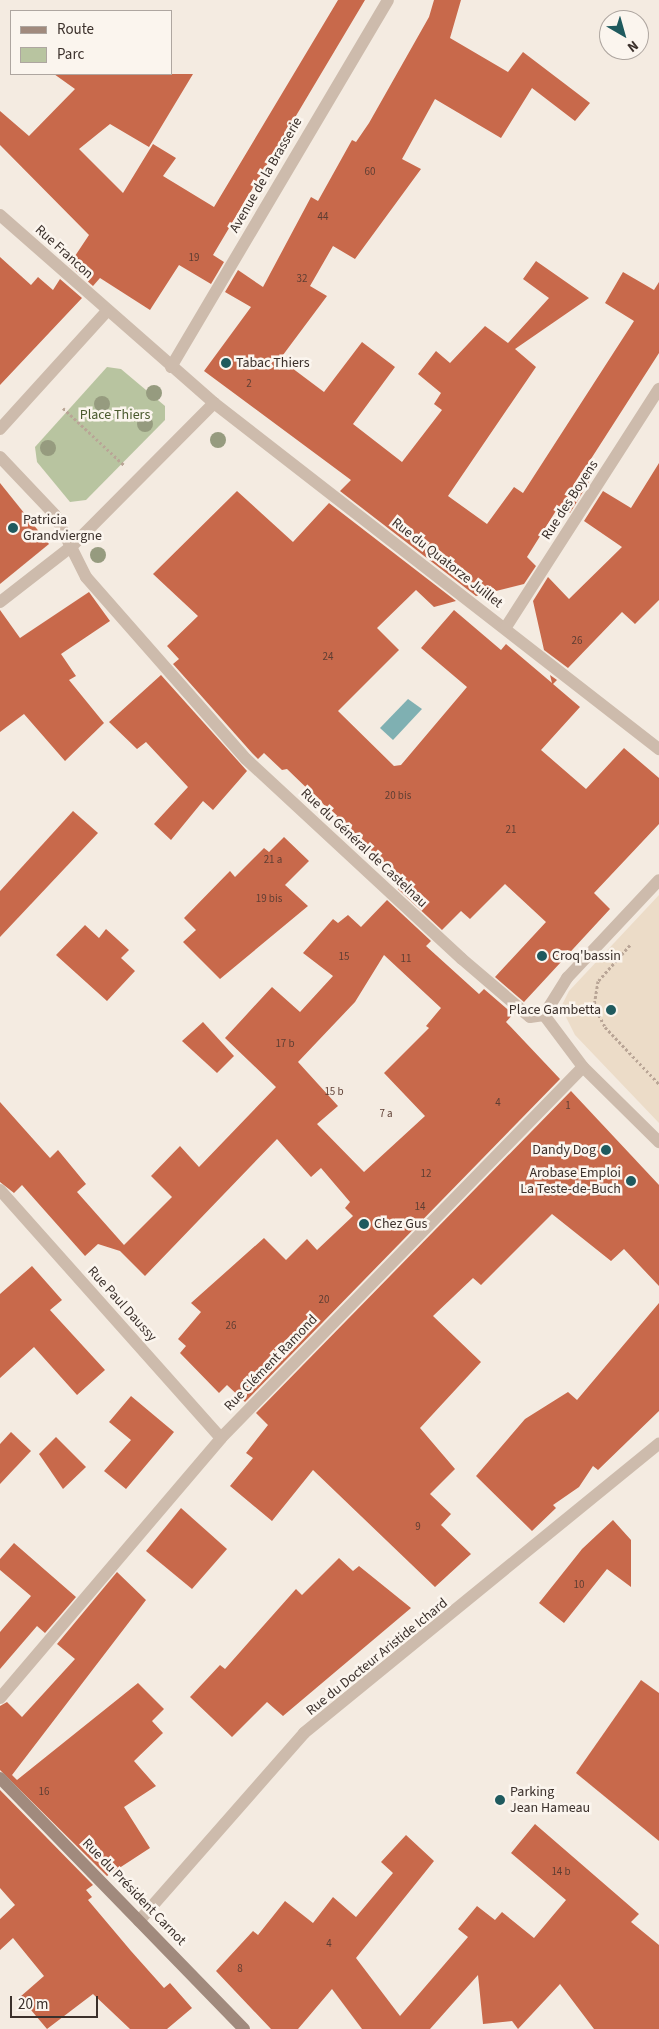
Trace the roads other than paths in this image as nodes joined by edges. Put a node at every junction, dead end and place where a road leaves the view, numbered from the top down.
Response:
1 (388, 0) edge
2 (0, 215) edge
3 (107, 312) junction
4 (171, 367) junction
5 (659, 389) edge
6 (214, 403) junction
7 (0, 429) edge
8 (0, 457) edge
9 (71, 547) junction
10 (0, 602) edge
11 (506, 627) junction
12 (659, 749) edge
13 (659, 880) edge
14 (544, 1015) junction
15 (583, 1067) junction
16 (659, 1142) edge
17 (0, 1190) edge
18 (221, 1438) junction
19 (659, 1443) edge
20 (0, 1698) edge
21 (0, 1778) edge
22 (139, 1921) junction
23 (244, 2029) edge

1 - 4 street, Avenue de la Brasserie
2 - 3 street, Rue Francon
3 - 4 street
3 - 7 street
4 - 6 street
5 - 11 street, Rue des Boyens
6 - 9 street
6 - 11 street, Rue du Quatorze Juillet
8 - 9 street
9 - 10 street
9 - 14 street, Rue du Général de Castelnau
11 - 12 street, Rue du Quatorze Juillet
13 - 14 street
14 - 15 street
15 - 16 street
15 - 18 street, Rue Clément Ramond
17 - 18 street, Rue Paul Daussy
18 - 20 street, Rue Clément Ramond
19 - 22 street, Rue du Docteur Aristide Ichard
21 - 22 main road, Rue du Président Carnot
22 - 23 main road, Rue du Président Carnot

